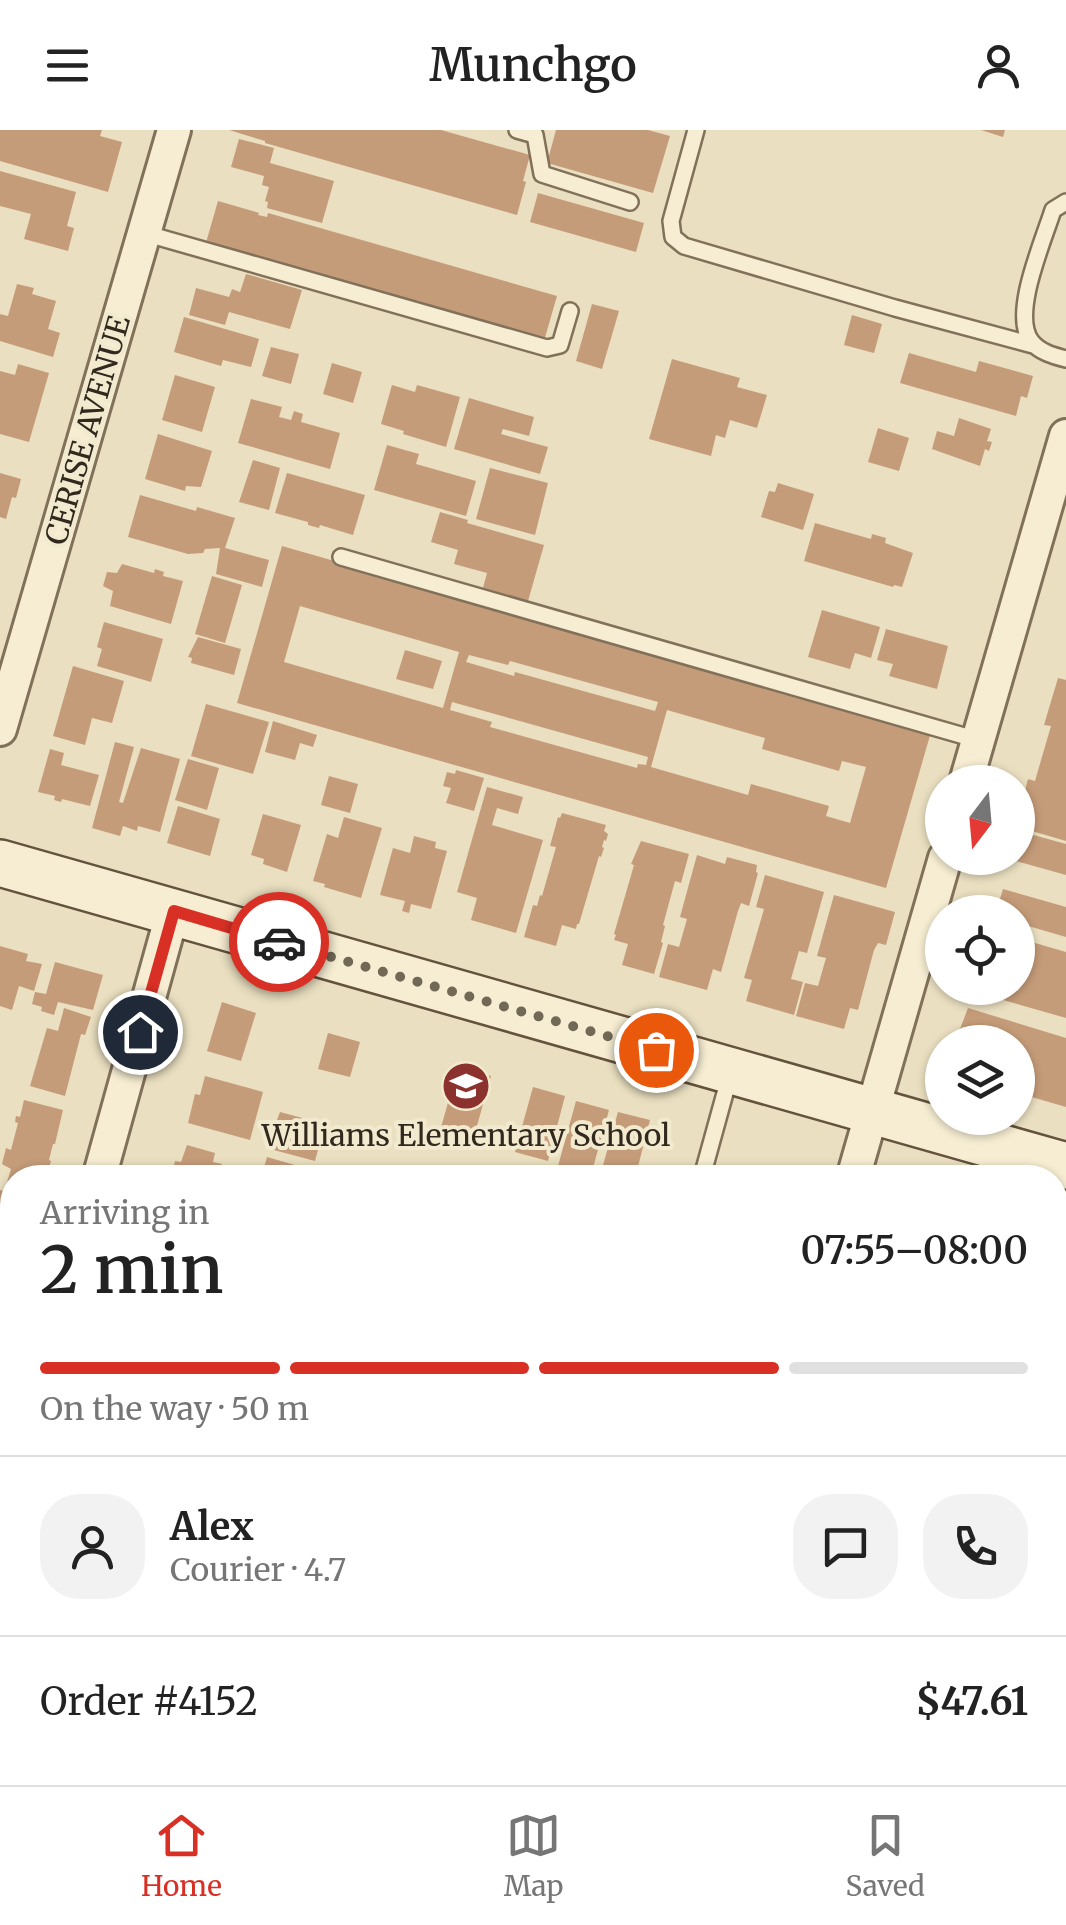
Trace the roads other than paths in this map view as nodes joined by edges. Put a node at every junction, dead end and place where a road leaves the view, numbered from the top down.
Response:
1 (517, 130) edge
2 (696, 130) edge
3 (169, 131) edge
4 (630, 202) dead end
5 (1066, 202) edge
6 (144, 233) junction
7 (570, 311) dead end
8 (1033, 345) junction
9 (1066, 360) edge
10 (1066, 436) edge
11 (341, 557) dead end
12 (0, 729) edge
13 (978, 740) junction
14 (971, 765) edge
15 (0, 863) edge
16 (939, 875) edge
17 (174, 911) junction
18 (731, 1071) junction
19 (872, 1112) junction
20 (103, 1165) edge
21 (705, 1165) edge
22 (857, 1165) edge
23 (1062, 1165) edge

1 - 4 lane
2 - 8 lane
3 - 6 street, CERISE AVENUE
5 - 8 lane
6 - 7 lane
6 - 12 street, CERISE AVENUE
8 - 9 lane
10 - 13 street
11 - 13 lane
13 - 14 street
15 - 17 street
16 - 19 street
17 - 18 street
17 - 20 street
18 - 19 street
18 - 21 lane
19 - 22 street
19 - 23 street

